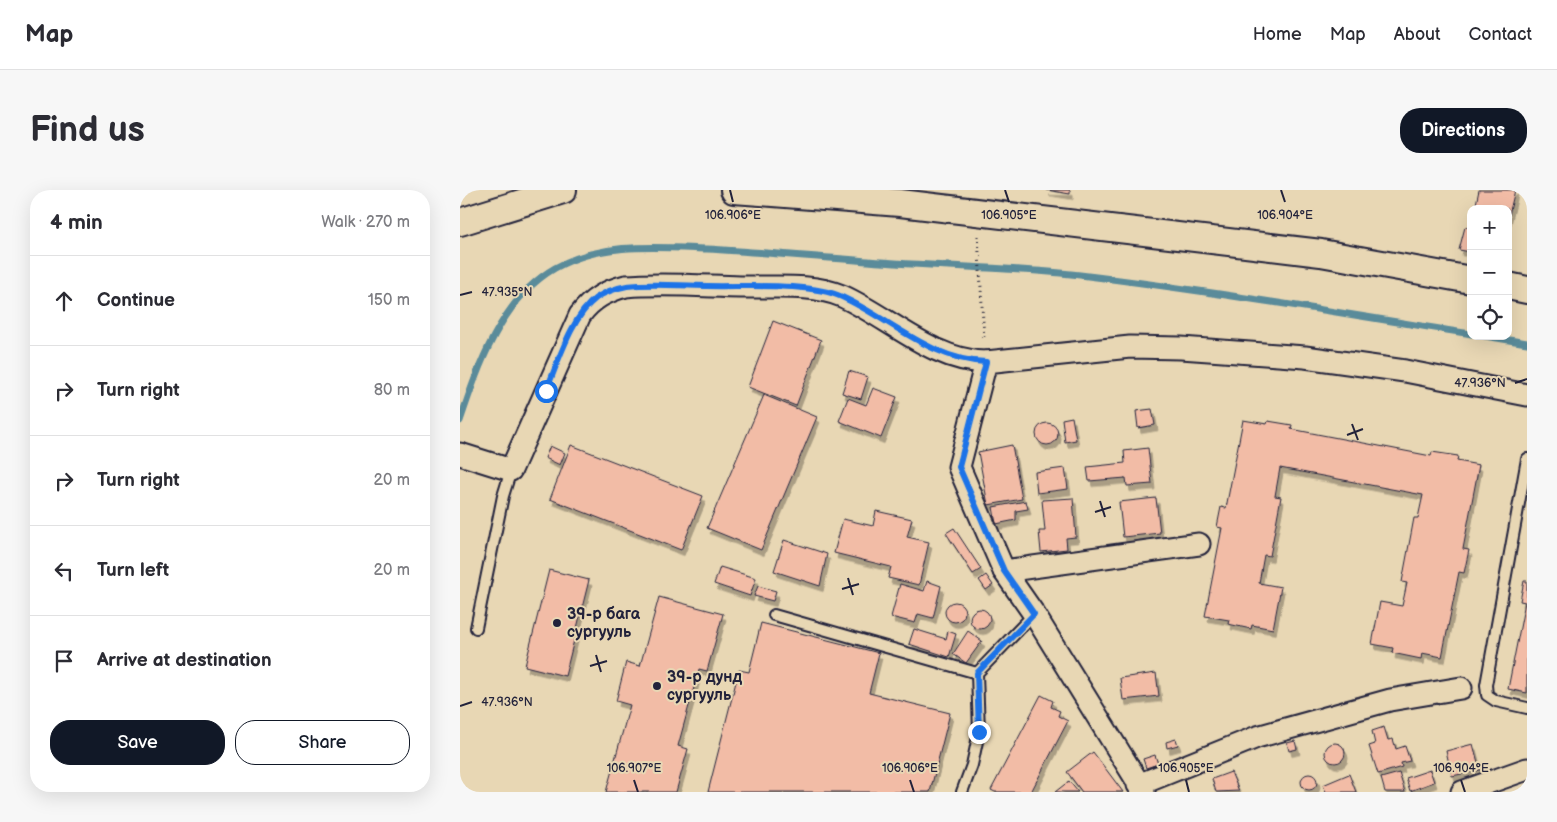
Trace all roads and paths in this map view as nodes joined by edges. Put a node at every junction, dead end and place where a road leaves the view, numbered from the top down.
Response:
1 (563, 190) edge
2 (734, 190) edge
3 (901, 197) edge
4 (460, 222) edge
5 (978, 247) dead end
6 (1467, 279) edge
7 (1512, 287) edge
8 (1527, 290) edge
9 (986, 362) junction
10 (1527, 395) edge
11 (460, 454) edge
12 (1527, 459) edge
13 (511, 470) junction
14 (1199, 544) dead end
15 (1004, 571) junction
16 (1034, 614) junction
17 (774, 615) dead end
18 (476, 628) dead end
19 (977, 673) junction
20 (1461, 688) dead end
21 (1527, 708) edge
22 (1527, 769) edge
23 (1141, 788) edge
24 (962, 792) edge
25 (1462, 792) edge

1 - 4 street
2 - 3 street
3 - 6 street
5 - 9 path
7 - 8 street
9 - 10 street
9 - 13 street
9 - 15 street
11 - 13 street
12 - 21 lane
13 - 18 lane
14 - 15 street
15 - 16 street
16 - 19 lane
16 - 23 street
17 - 19 lane
19 - 24 lane
20 - 23 street
22 - 25 street

